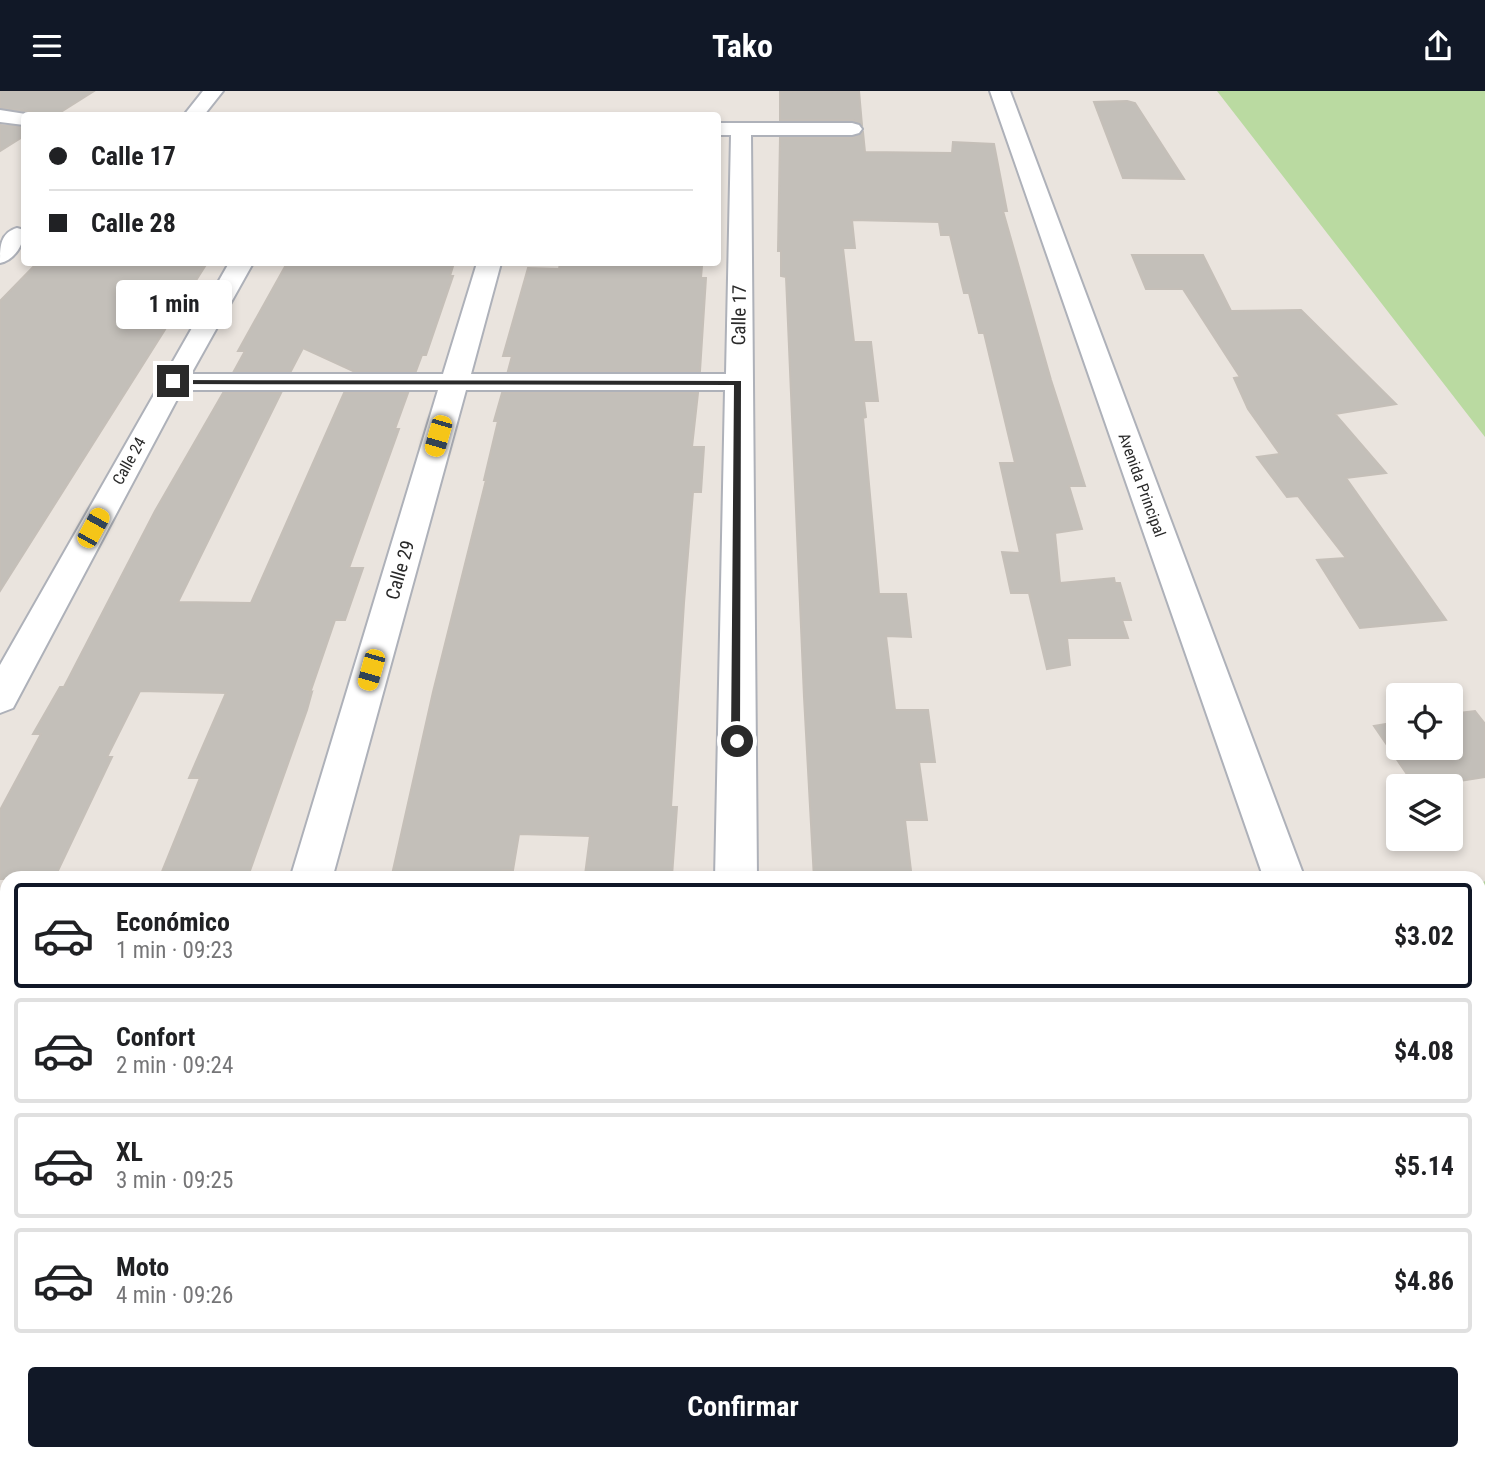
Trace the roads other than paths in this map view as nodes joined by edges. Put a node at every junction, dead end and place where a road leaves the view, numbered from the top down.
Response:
1 (213, 91) edge
2 (1000, 91) edge
3 (196, 112) edge
4 (0, 115) edge
5 (21, 118) edge
6 (729, 129) edge
7 (852, 129) dead end
8 (14, 236) edge
9 (0, 256) edge
10 (239, 266) edge
11 (488, 266) edge
12 (173, 381) junction
13 (738, 382) junction
14 (453, 383) junction
15 (0, 698) edge
16 (313, 871) edge
17 (736, 871) edge
18 (1282, 871) edge

1 - 3 street
2 - 18 street, Avenida Principal
4 - 5 street
6 - 7 street, Calle 17
6 - 13 street, Calle 17
8 - 9 street
10 - 12 street, Calle 24
11 - 14 street, Calle 29
12 - 14 street
12 - 15 street, Calle 24
13 - 14 street
13 - 17 street, Calle 17
14 - 16 street, Calle 29

